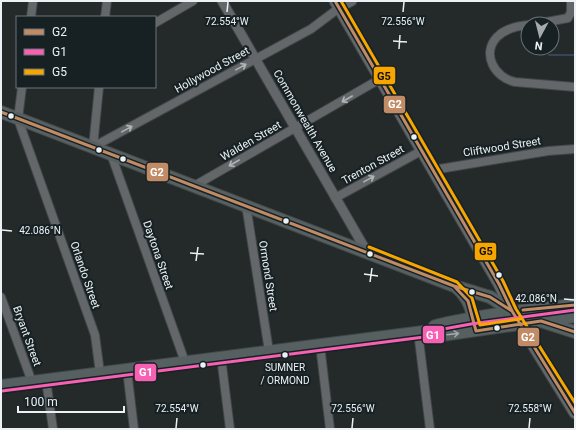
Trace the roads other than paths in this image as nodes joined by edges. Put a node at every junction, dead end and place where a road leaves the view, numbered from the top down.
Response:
1 (33, 1) edge
2 (107, 1) edge
3 (193, 1) edge
4 (222, 1) edge
5 (352, 1) edge
6 (571, 1) edge
7 (338, 4) edge
8 (31, 16) edge
9 (105, 16) edge
10 (560, 20) edge
11 (156, 22) edge
12 (520, 27) edge
13 (256, 59) junction
14 (380, 80) junction
15 (575, 87) edge
16 (22, 88) edge
17 (99, 88) edge
18 (1, 112) edge
19 (18, 119) junction
20 (295, 128) junction
21 (93, 148) junction
22 (575, 149) edge
23 (421, 151) junction
24 (111, 154) junction
25 (433, 170) junction
26 (194, 186) junction
27 (335, 198) junction
28 (246, 205) junction
29 (367, 252) junction
30 (454, 286) junction
31 (1, 297) edge
32 (575, 305) edge
33 (512, 311) junction
34 (575, 316) edge
35 (473, 318) junction
36 (541, 321) junction
37 (521, 324) junction
38 (431, 331) junction
39 (476, 331) junction
40 (418, 332) junction
41 (575, 332) edge
42 (320, 345) junction
43 (269, 351) junction
44 (221, 357) junction
45 (185, 362) junction
46 (126, 370) junction
47 (100, 373) junction
48 (46, 380) junction
49 (32, 382) junction
50 (1, 386) edge
51 (575, 413) edge
52 (53, 429) edge
53 (134, 429) edge
54 (230, 429) edge
55 (330, 429) edge
56 (430, 429) edge

1 - 8 street
2 - 9 street
3 - 11 street
4 - 13 street, Commonwealth Avenue
5 - 7 street
6 - 10 street
7 - 13 street, Hollywood Street
7 - 14 main road
12 - 15 street
13 - 20 street, Commonwealth Avenue
21 -> 13 street, Hollywood Street
14 -> 20 street, Walden Street
14 - 23 main road
16 - 19 street
17 - 21 street
18 - 19 main road
19 - 21 main road
19 - 47 street, Orlando Street
20 -> 26 street, Walden Street
20 - 27 street, Commonwealth Avenue
21 - 24 main road
22 - 25 street, Cliftwood Street
23 - 25 main road
27 -> 23 street, Trenton Street
24 - 26 main road
24 - 45 street, Daytona Street
25 - 33 main road
26 - 28 main road
27 - 29 street, Commonwealth Avenue
28 - 29 main road
28 - 43 street, Ormond Street
29 - 30 main road
30 - 33 main road
30 - 35 main road
31 - 49 street, Bryant Street
32 - 33 main road
33 - 35 main road
33 - 37 main road
34 - 36 main road
35 - 38 main road
35 - 39 main road
36 - 37 main road
36 - 41 main road
37 - 39 main road
37 - 51 main road
38 -> 39 main road
38 - 40 main road
40 - 42 main road
40 - 56 street
42 - 43 main road
42 - 55 street
43 - 44 main road
44 - 45 main road
44 - 54 street
45 - 46 main road
46 - 47 main road
46 - 53 street
47 - 48 main road
48 - 49 main road
48 - 52 street
49 - 50 main road

